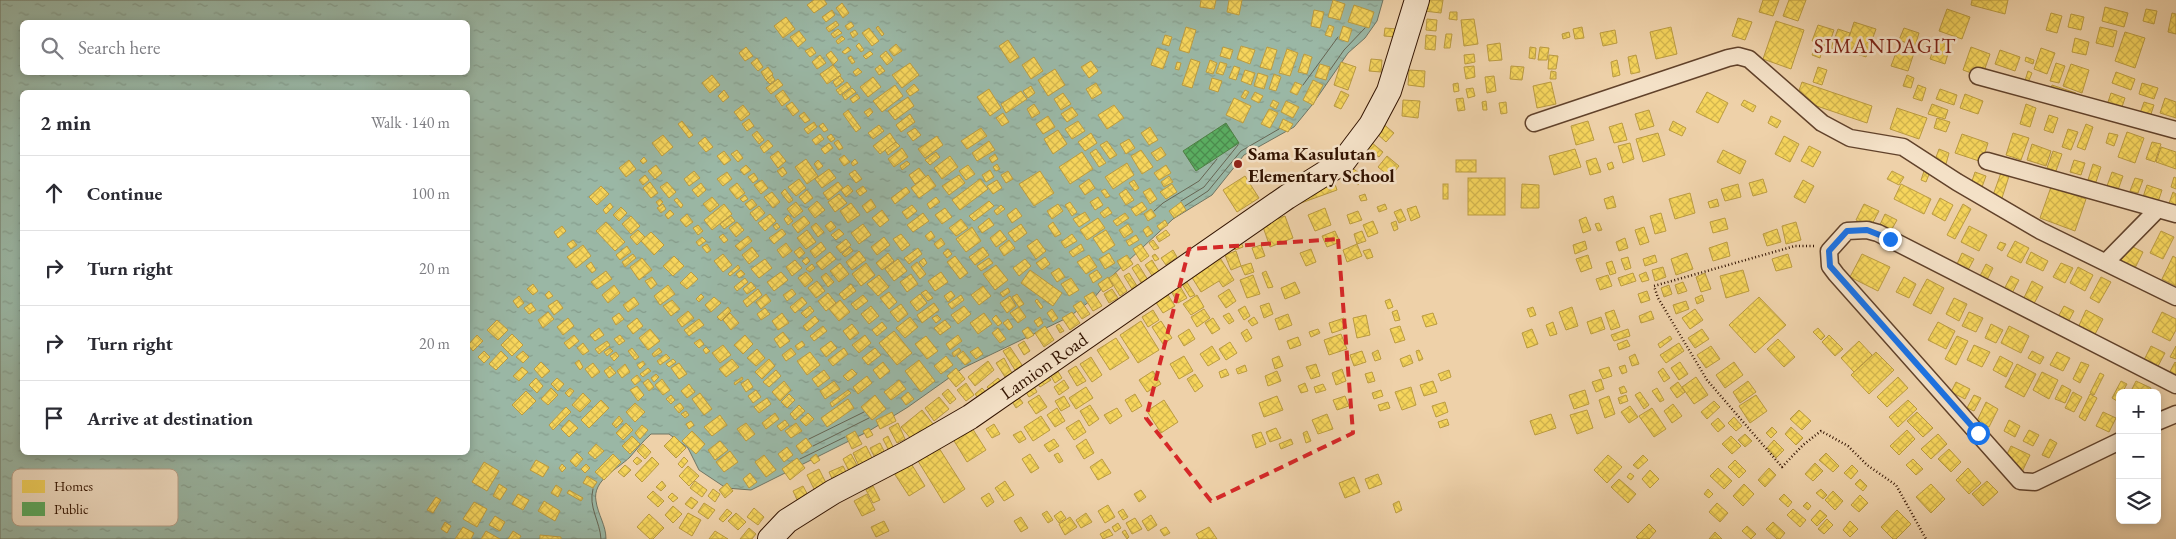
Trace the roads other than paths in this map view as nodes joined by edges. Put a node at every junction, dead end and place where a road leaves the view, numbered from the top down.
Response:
1 (1416, 0) edge
2 (1978, 76) dead end
3 (1534, 124) dead end
4 (2176, 130) edge
5 (1987, 161) dead end
6 (2157, 210) junction
7 (2176, 214) edge
8 (2106, 262) junction
9 (2176, 297) edge
10 (2176, 385) edge
11 (2176, 414) edge
12 (2161, 420) edge
13 (2116, 443) edge
14 (770, 539) edge

1 - 14 street, Lamion Road
2 - 4 street
3 - 8 street
5 - 6 street
6 - 7 street
6 - 8 street
8 - 9 street
10 - 13 street
11 - 12 street

